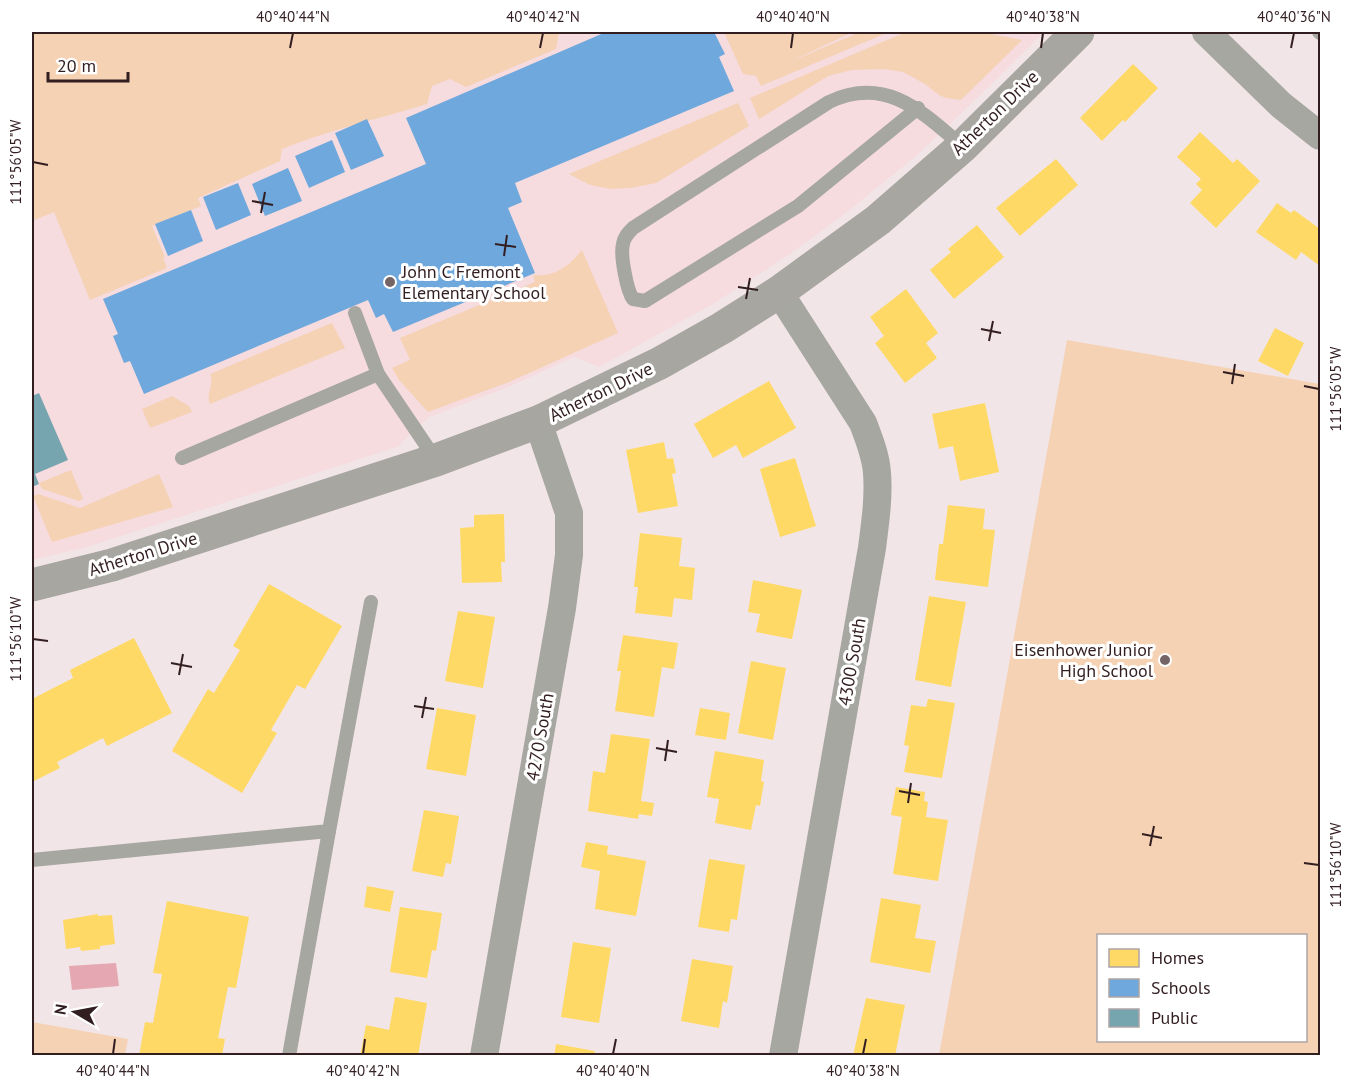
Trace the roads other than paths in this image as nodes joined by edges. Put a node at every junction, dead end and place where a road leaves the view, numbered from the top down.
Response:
1 (1078, 32) edge
2 (1206, 32) edge
3 (918, 108) junction
4 (1320, 136) edge
5 (963, 146) junction
6 (779, 292) junction
7 (355, 313) dead end
8 (378, 374) junction
9 (538, 422) junction
10 (182, 458) dead end
11 (436, 460) junction
12 (32, 585) edge
13 (371, 602) dead end
14 (329, 831) junction
15 (32, 860) edge
16 (289, 1056) edge
17 (484, 1056) edge
18 (783, 1056) edge

1 - 5 street, Atherton Drive
2 - 4 street
3 - 3 lane
3 - 5 lane
5 - 6 street, Atherton Drive
6 - 9 street, Atherton Drive
6 - 18 street, 4300 South
7 - 8 lane
8 - 10 lane
8 - 11 lane
9 - 11 street, Atherton Drive
9 - 17 street, 4270 South
11 - 12 street, Atherton Drive
13 - 14 lane
14 - 15 lane
14 - 16 lane

